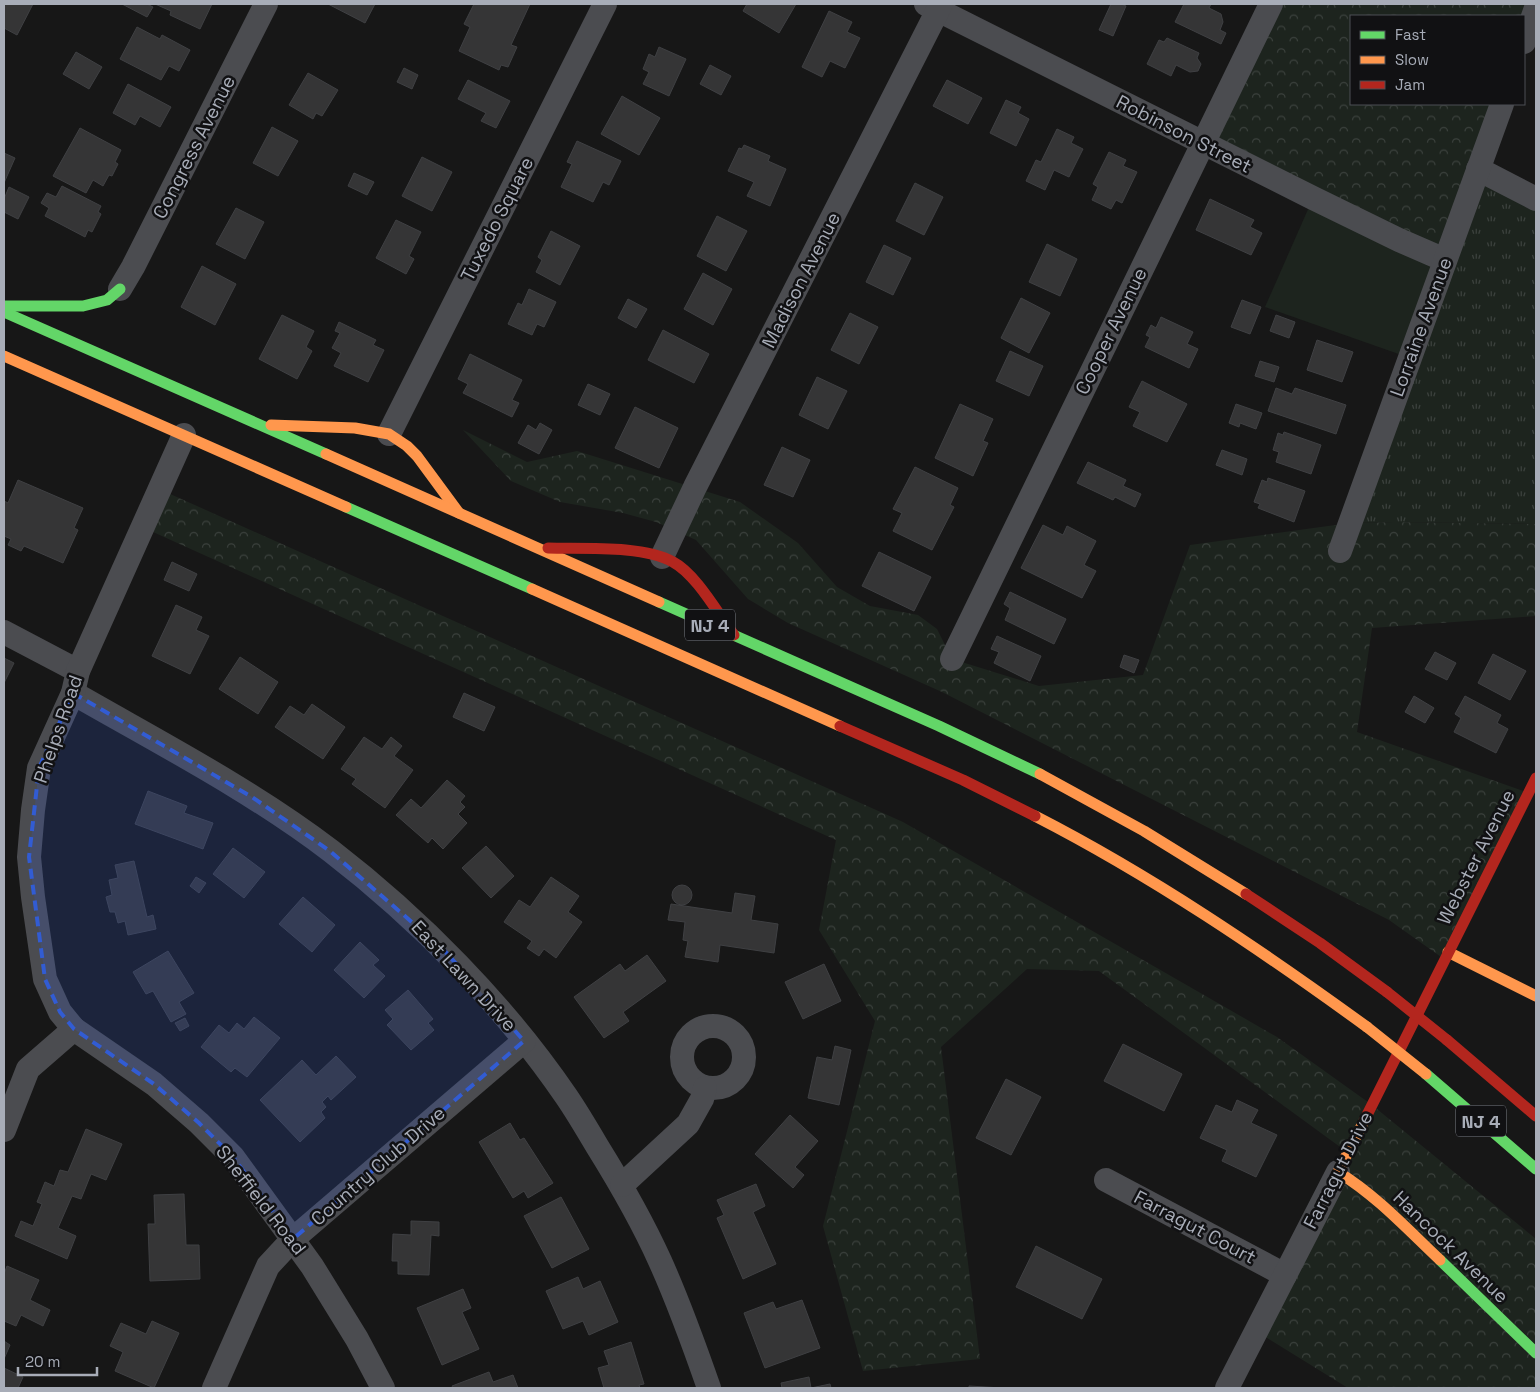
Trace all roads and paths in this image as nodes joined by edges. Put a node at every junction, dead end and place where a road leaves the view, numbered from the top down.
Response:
1 (266, 4) edge
2 (605, 4) edge
3 (1271, 4) edge
4 (935, 6) edge
5 (1536, 8) edge
6 (1525, 39) edge
7 (1502, 105) edge
8 (1202, 143) junction
9 (1478, 169) junction
10 (1536, 199) edge
11 (1445, 260) junction
12 (120, 289) joint
13 (4, 306) edge
14 (4, 312) edge
15 (4, 356) edge
16 (255, 424) junction
17 (389, 434) junction
18 (184, 435) junction
19 (460, 514) junction
20 (535, 548) junction
21 (1340, 550) dead end
22 (662, 557) junction
23 (4, 632) edge
24 (734, 635) junction
25 (952, 658) dead end
26 (76, 682) junction
27 (1536, 778) edge
28 (1448, 952) junction
29 (1536, 996) edge
30 (74, 1029) junction
31 (524, 1040) junction
32 (705, 1088) dead end
33 (1536, 1116) edge
34 (4, 1130) edge
35 (1514, 1150) junction
36 (1536, 1169) edge
37 (1338, 1172) junction
38 (1536, 1176) edge
39 (1106, 1180) dead end
40 (622, 1185) junction
41 (294, 1239) junction
42 (1285, 1274) junction
43 (1536, 1352) edge
44 (214, 1388) edge
45 (383, 1388) edge
46 (709, 1388) edge
47 (1227, 1388) edge

1 - 12 street, Congress Avenue
2 - 17 street, Tuxedo Square
3 - 8 street, Cooper Avenue
4 - 8 street, Robinson Street
4 - 22 street, Madison Avenue
5 - 6 street
7 - 9 street, Lorraine Avenue
8 - 11 street, Robinson Street
8 - 25 street, Cooper Avenue
9 - 10 street
9 - 11 street, Lorraine Avenue
11 - 21 street, Lorraine Avenue
12 - 13 main road
14 - 16 main road, NJ 4
15 - 18 main road, NJ 4
16 - 17 main road
16 - 19 main road, NJ 4
17 - 19 main road
18 - 26 street, Phelps Road
18 - 35 main road, NJ 4, bridge
19 - 20 main road, NJ 4
20 - 22 main road
20 - 24 main road, NJ 4
22 - 24 main road
23 - 26 street, East Lawn Drive
24 - 33 main road, NJ 4, bridge
26 - 30 street, Phelps Road
26 - 31 street, East Lawn Drive
27 - 28 main road, Webster Avenue
28 - 29 main road
28 - 37 main road, Farragut Drive
30 - 34 street
30 - 41 street, Sheffield Road
31 - 40 street, East Lawn Drive
31 - 41 street, Country Club Drive
32 - 40 street
35 - 36 main road, NJ 4
35 - 38 main road
37 - 42 street, Farragut Drive
37 - 43 main road, Hancock Avenue
39 - 42 street, Farragut Court
40 - 46 street, East Lawn Drive
41 - 44 street, Country Club Drive
41 - 45 street, Sheffield Road
42 - 47 street, Farragut Drive

